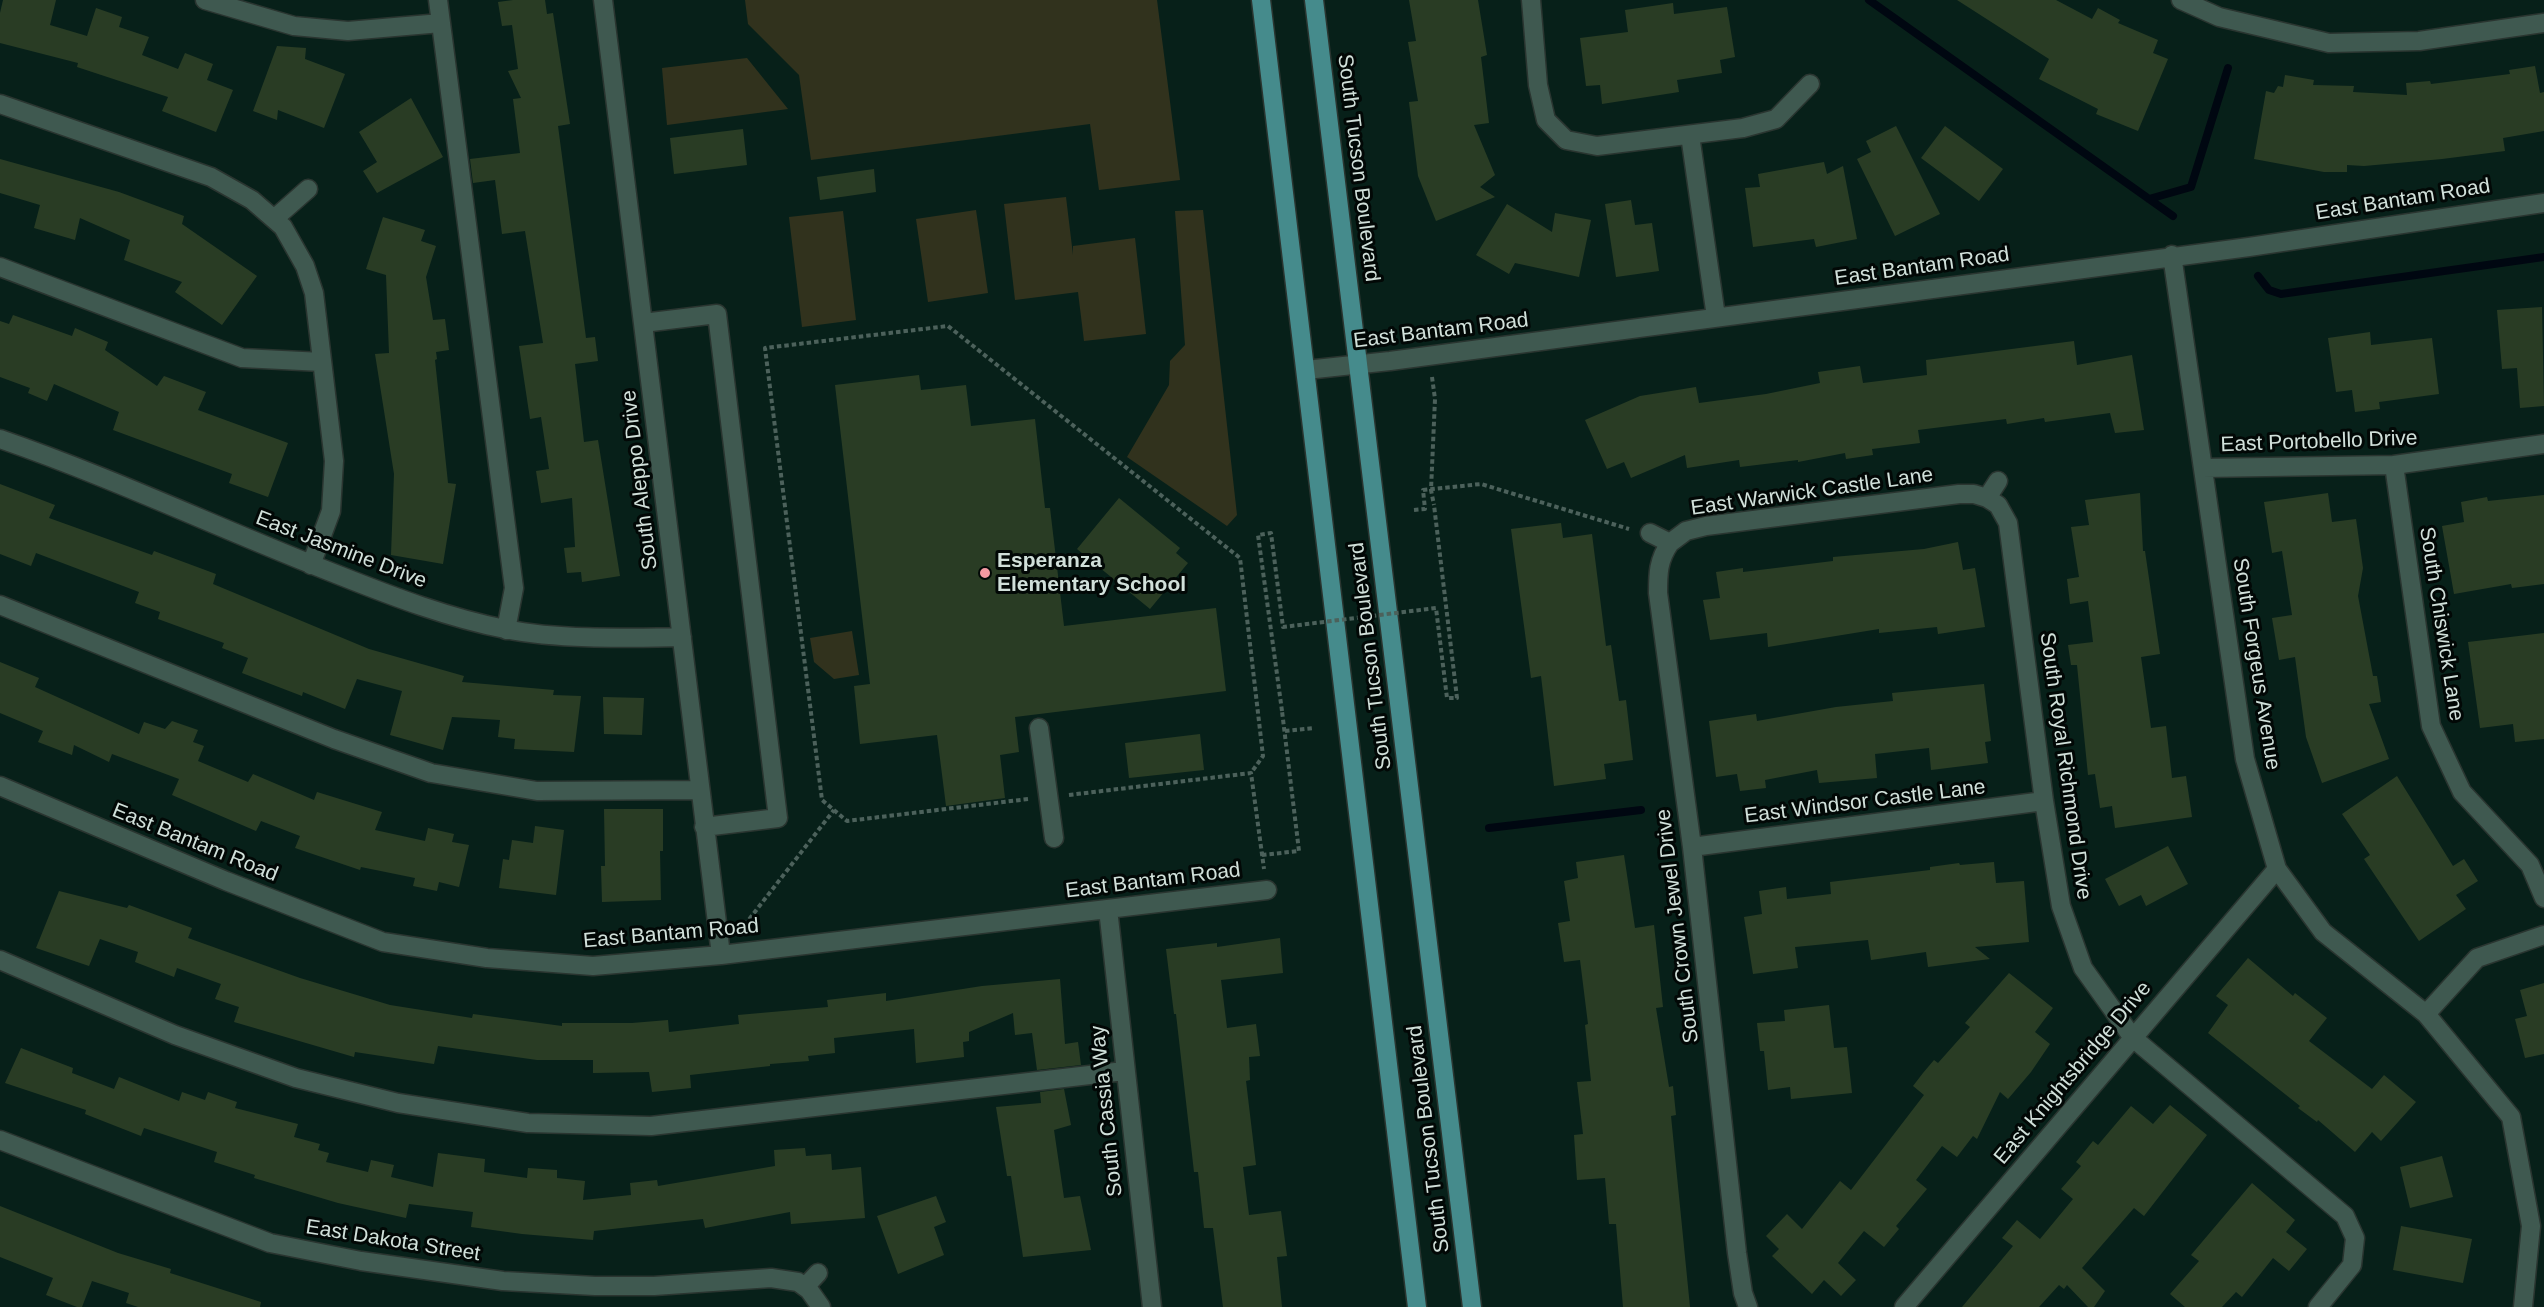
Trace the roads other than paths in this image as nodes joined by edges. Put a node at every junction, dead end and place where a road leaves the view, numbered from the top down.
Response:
1 (205, 0) edge
2 (438, 0) edge
3 (603, 0) edge
4 (1262, 0) edge
5 (1314, 0) edge
6 (1531, 0) edge
7 (2181, 0) edge
8 (441, 23) junction
9 (2544, 23) edge
10 (1810, 84) dead end
11 (0, 104) edge
12 (1690, 135) junction
13 (308, 189) dead end
14 (2544, 203) edge
15 (274, 219) junction
16 (2172, 255) junction
17 (0, 267) edge
18 (1716, 317) junction
19 (643, 323) junction
20 (322, 362) junction
21 (1359, 364) junction
22 (1306, 370) junction
23 (0, 439) edge
24 (2544, 444) edge
25 (2394, 465) junction
26 (2203, 468) junction
27 (1998, 481) dead end
28 (1987, 498) junction
29 (1650, 533) road end
30 (1670, 543) junction
31 (311, 565) junction
32 (0, 604) edge
33 (506, 630) junction
34 (682, 638) junction
35 (1040, 728) dead end
36 (0, 786) edge
37 (700, 790) junction
38 (2044, 801) junction
39 (704, 827) junction
40 (1054, 838) dead end
41 (1692, 847) junction
42 (2277, 869) junction
43 (1267, 890) road end
44 (2544, 898) edge
45 (1108, 909) junction
46 (2544, 935) edge
47 (721, 955) junction
48 (0, 960) edge
49 (2426, 1014) junction
50 (2133, 1038) junction
51 (1124, 1071) junction
52 (0, 1140) edge
53 (818, 1273) dead end
54 (802, 1285) junction
55 (821, 1307) edge
56 (1152, 1307) edge
57 (1417, 1307) edge
58 (1472, 1307) edge
59 (1748, 1307) edge
60 (1904, 1307) edge
61 (2318, 1307) edge
62 (2523, 1307) edge

1 - 8 street
2 - 8 street
3 - 19 street, South Aleppo Drive
4 - 22 main road, South Tucson Boulevard
5 - 21 main road, South Tucson Boulevard
6 - 12 street
7 - 9 street
8 - 33 street
10 - 12 street
11 - 15 street
12 - 18 street
13 - 15 street
14 - 16 street, East Bantam Road
15 - 20 street
16 - 18 street, East Bantam Road
16 - 26 street, South Forgeus Avenue
17 - 20 street
18 - 21 street, East Bantam Road
19 - 34 street, South Aleppo Drive
19 - 39 street
20 - 31 street
21 - 22 street, East Bantam Road
21 - 58 main road, South Tucson Boulevard
22 - 57 main road, South Tucson Boulevard
23 - 31 street, East Jasmine Drive
24 - 25 street, East Portobello Drive
25 - 26 street, East Portobello Drive
25 - 44 street, South Chiswick Lane
26 - 42 street, South Forgeus Avenue
27 - 28 street
28 - 30 street, East Warwick Castle Lane
28 - 38 street, South Royal Richmond Drive
29 - 30 street
30 - 41 street, South Crown Jewel Drive
31 - 33 street, East Jasmine Drive
32 - 37 street
33 - 34 street, East Jasmine Drive
34 - 37 street, South Aleppo Drive
35 - 40 street
36 - 47 street, East Bantam Road
37 - 39 street, South Aleppo Drive
38 - 41 street, East Windsor Castle Lane
38 - 50 street, South Royal Richmond Drive
39 - 47 street, South Aleppo Drive
41 - 59 street, South Crown Jewel Drive
42 - 49 street, South Forgeus Avenue
42 - 50 street, East Knightsbridge Drive
43 - 45 street, East Bantam Road
45 - 47 street, East Bantam Road
45 - 51 street, South Cassia Way
46 - 49 street
48 - 51 street
49 - 62 street, South Forgeus Avenue
50 - 60 street, East Knightsbridge Drive
50 - 61 street, South Royal Richmond Drive
51 - 56 street, South Cassia Way
52 - 54 street, East Dakota Street
53 - 54 street
54 - 55 street

